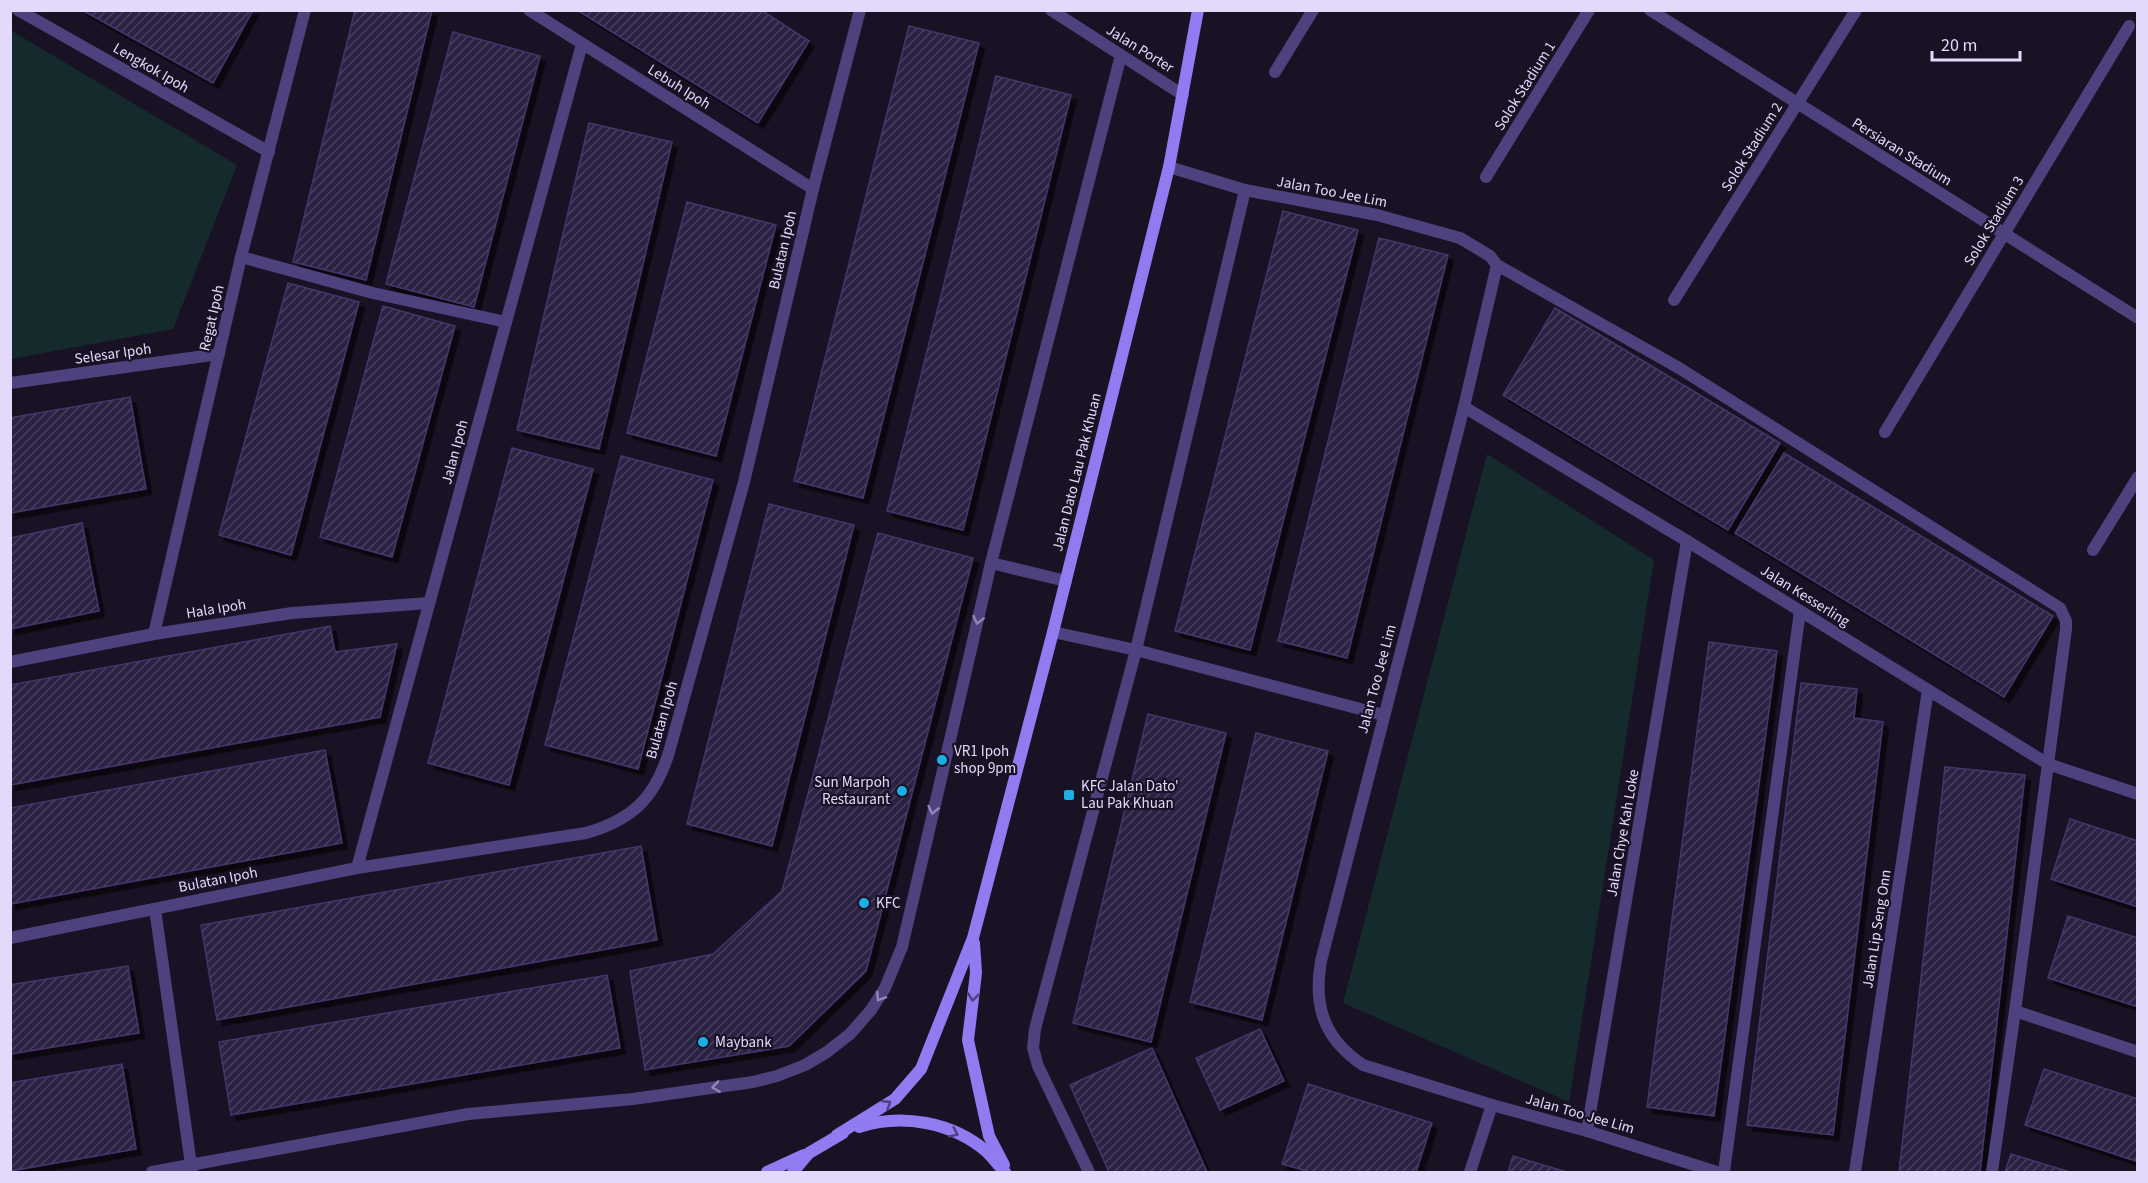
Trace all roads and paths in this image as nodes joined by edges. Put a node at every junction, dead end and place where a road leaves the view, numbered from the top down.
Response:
1 (18, 10) edge
2 (305, 10) edge
3 (529, 10) edge
4 (860, 10) edge
5 (1051, 10) edge
6 (1198, 10) edge
7 (1312, 10) edge
8 (1589, 10) edge
9 (1650, 10) edge
10 (1856, 10) edge
11 (2129, 26) dead end
12 (582, 44) junction
13 (1120, 55) junction
14 (1275, 72) dead end
15 (1183, 94) junction
16 (1798, 103) junction
17 (268, 152) junction
18 (1169, 167) junction
19 (1486, 177) dead end
20 (813, 189) junction
21 (1245, 190) junction
22 (2004, 234) junction
23 (241, 257) junction
24 (1497, 266) junction
25 (1674, 300) dead end
26 (2138, 318) edge
27 (506, 322) junction
28 (219, 354) junction
29 (10, 383) edge
30 (1464, 407) junction
31 (1885, 432) dead end
32 (2138, 477) edge
33 (1688, 541) junction
34 (2093, 550) dead end
35 (991, 563) junction
36 (1066, 581) junction
37 (429, 603) junction
38 (1800, 611) junction
39 (1053, 632) junction
40 (154, 634) junction
41 (1136, 650) junction
42 (10, 662) edge
43 (1928, 690) junction
44 (1383, 715) junction
45 (2048, 764) junction
46 (2138, 794) edge
47 (357, 867) junction
48 (155, 909) junction
49 (10, 938) edge
50 (974, 938) junction
51 (2015, 1011) junction
52 (2138, 1052) edge
53 (1492, 1105) junction
54 (1587, 1131) junction
55 (837, 1135) junction
56 (809, 1154) junction
57 (191, 1169) edge
58 (152, 1173) edge
59 (767, 1173) edge
60 (793, 1173) edge
61 (1007, 1173) edge
62 (1089, 1173) edge
63 (1470, 1173) edge
64 (1717, 1173) edge
65 (1724, 1173) edge
66 (1855, 1173) edge
67 (1992, 1173) edge

1 - 17 street, Lengkok Ipoh
2 - 17 street, Regat Ipoh
3 - 12 street, Lebuh Ipoh
4 - 20 street, Bulatan Ipoh
5 - 13 street, Jalan Porter
6 - 15 main road, Jalan Dato Lau Pak Khuan
7 - 14 street
8 - 19 street, Solok Stadium 1
9 - 16 street, Persiaran Stadium
10 - 16 street, Solok Stadium 2
11 - 22 street, Solok Stadium 3
12 - 20 street, Lebuh Ipoh
12 - 27 street, Jalan Ipoh
13 - 15 street, Jalan Porter
13 - 35 street
15 - 18 main road, Jalan Dato Lau Pak Khuan
16 - 22 street, Persiaran Stadium
16 - 25 street, Solok Stadium 2
17 - 23 street, Regat Ipoh
18 - 21 street, Jalan Too Jee Lim
18 - 36 main road, Jalan Dato Lau Pak Khuan
20 - 47 street, Bulatan Ipoh
21 - 24 street, Jalan Too Jee Lim
21 - 41 street
22 - 26 street, Persiaran Stadium
22 - 31 street, Solok Stadium 3
23 - 27 street
23 - 28 street, Regat Ipoh
24 - 30 street, Jalan Too Jee Lim
24 - 45 street
27 - 37 street, Jalan Ipoh
28 - 29 street, Selesar Ipoh
28 - 40 street, Regat Ipoh
30 - 33 street, Jalan Kesserling
30 - 44 street, Jalan Too Jee Lim
32 - 34 street
33 - 38 street, Jalan Kesserling
33 - 54 street, Jalan Chye Kah Loke
35 - 36 street
35 -> 57 street
36 - 39 main road, Jalan Dato Lau Pak Khuan
37 - 40 street, Hala Ipoh
37 - 47 street, Jalan Ipoh
38 - 43 street, Jalan Kesserling
38 - 65 street
39 - 41 street
39 - 50 main road, Jalan Dato Lau Pak Khuan
40 - 42 street, Hala Ipoh
41 - 44 street
41 - 62 street
43 - 45 street, Jalan Kesserling
43 - 66 street, Jalan Lip Seng Onn
44 - 53 street, Jalan Too Jee Lim
45 - 46 street, Jalan Kesserling
45 - 51 street
47 - 48 street, Bulatan Ipoh
48 - 49 street, Bulatan Ipoh
48 - 57 street
55 -> 50 main road, Jalan Dato Lau Pak Khuan
50 -> 61 main road, Jalan Dato Lau Pak Khuan
51 - 52 street
51 - 67 street
53 - 54 street, Jalan Too Jee Lim
53 - 63 street
54 - 64 street, Jalan Too Jee Lim
55 - 56 main road
55 -> 61 main road
56 - 59 main road
56 - 60 main road
57 - 58 street

